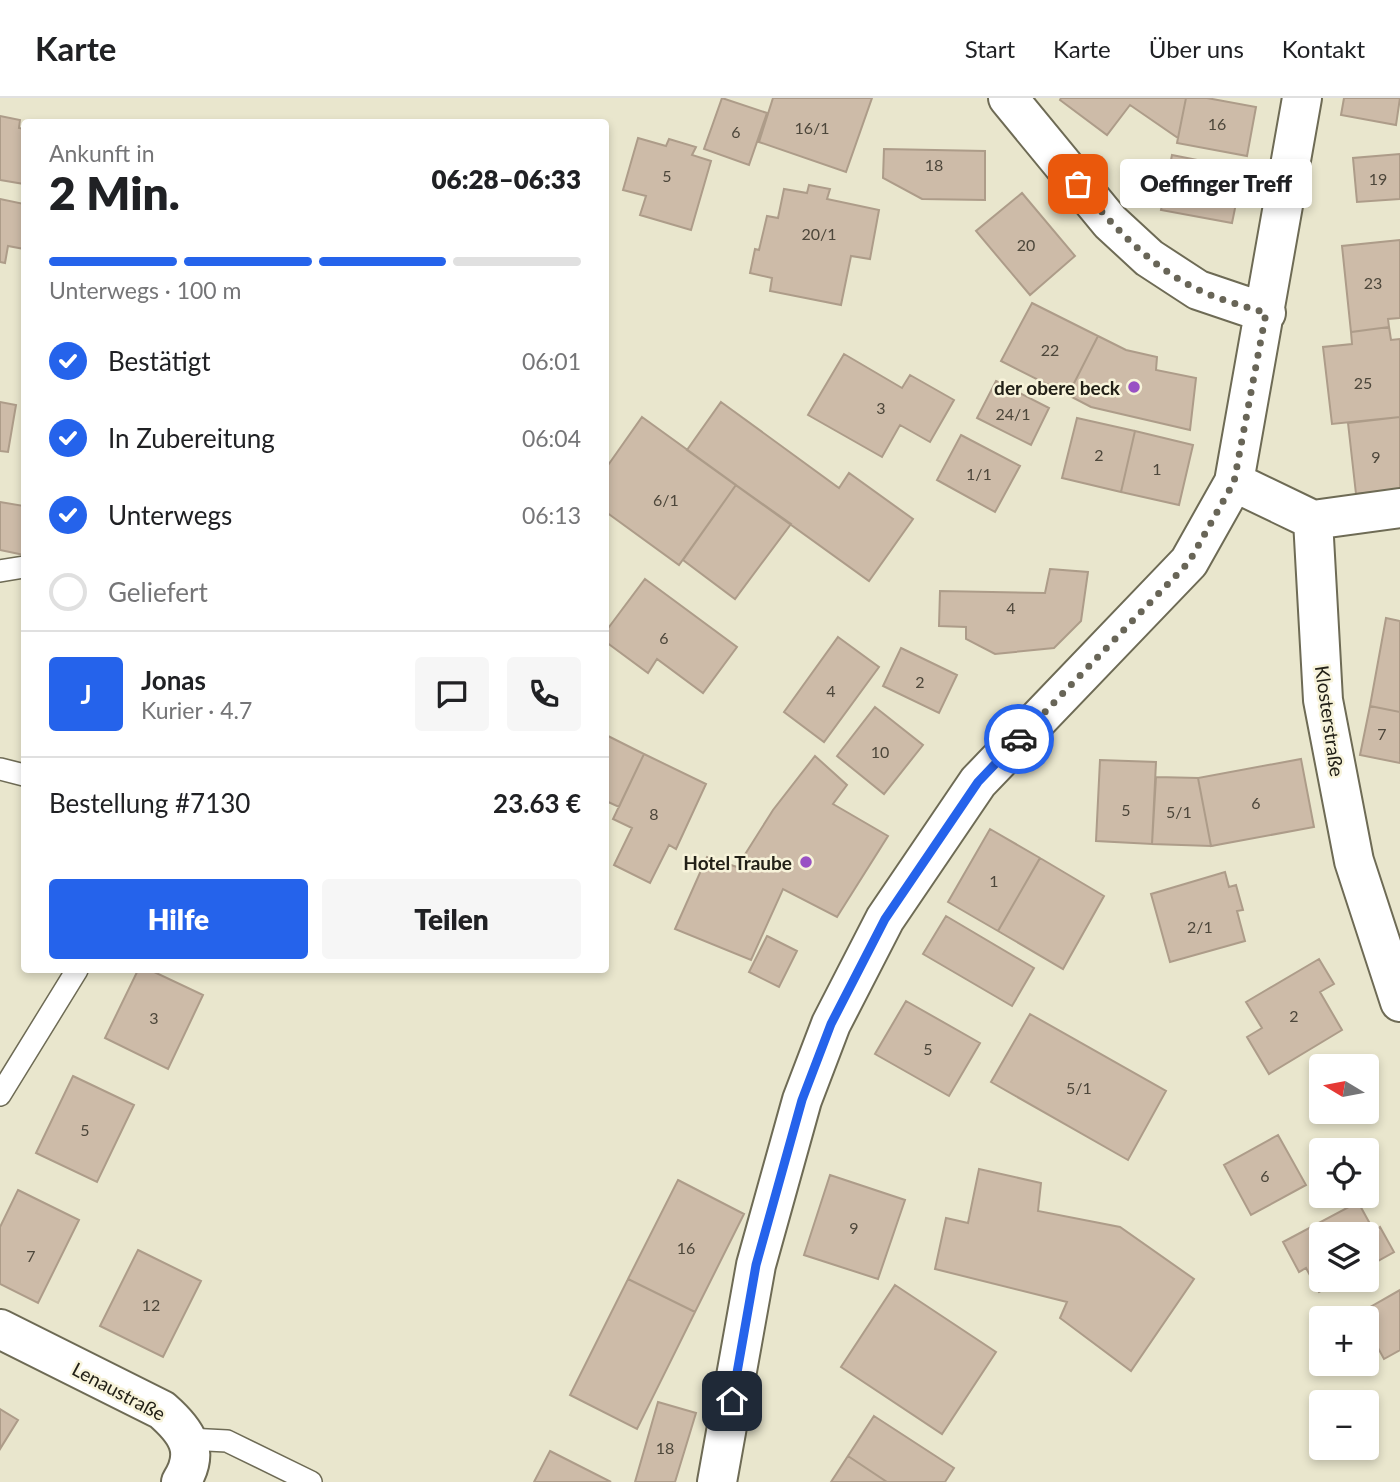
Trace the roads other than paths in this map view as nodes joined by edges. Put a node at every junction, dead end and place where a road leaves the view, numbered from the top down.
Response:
1 (1009, 98) edge
2 (1303, 98) edge
3 (1266, 313) junction
4 (1234, 482) junction
5 (1400, 508) edge
6 (1313, 520) junction
7 (21, 567) edge
8 (0, 570) edge
9 (0, 769) edge
10 (21, 774) edge
11 (75, 973) edge
12 (1400, 1002) edge
13 (0, 1096) edge
14 (0, 1329) edge
15 (188, 1439) junction
16 (181, 1482) edge
17 (311, 1482) edge
18 (718, 1482) edge

1 - 3 street
2 - 3 street
3 - 4 street
4 - 6 street
4 - 18 street
5 - 6 street
6 - 12 street, Klosterstraße
7 - 8 lane
9 - 10 lane
11 - 13 lane
14 - 15 street, Lenaustraße
15 - 16 street
15 - 17 lane

